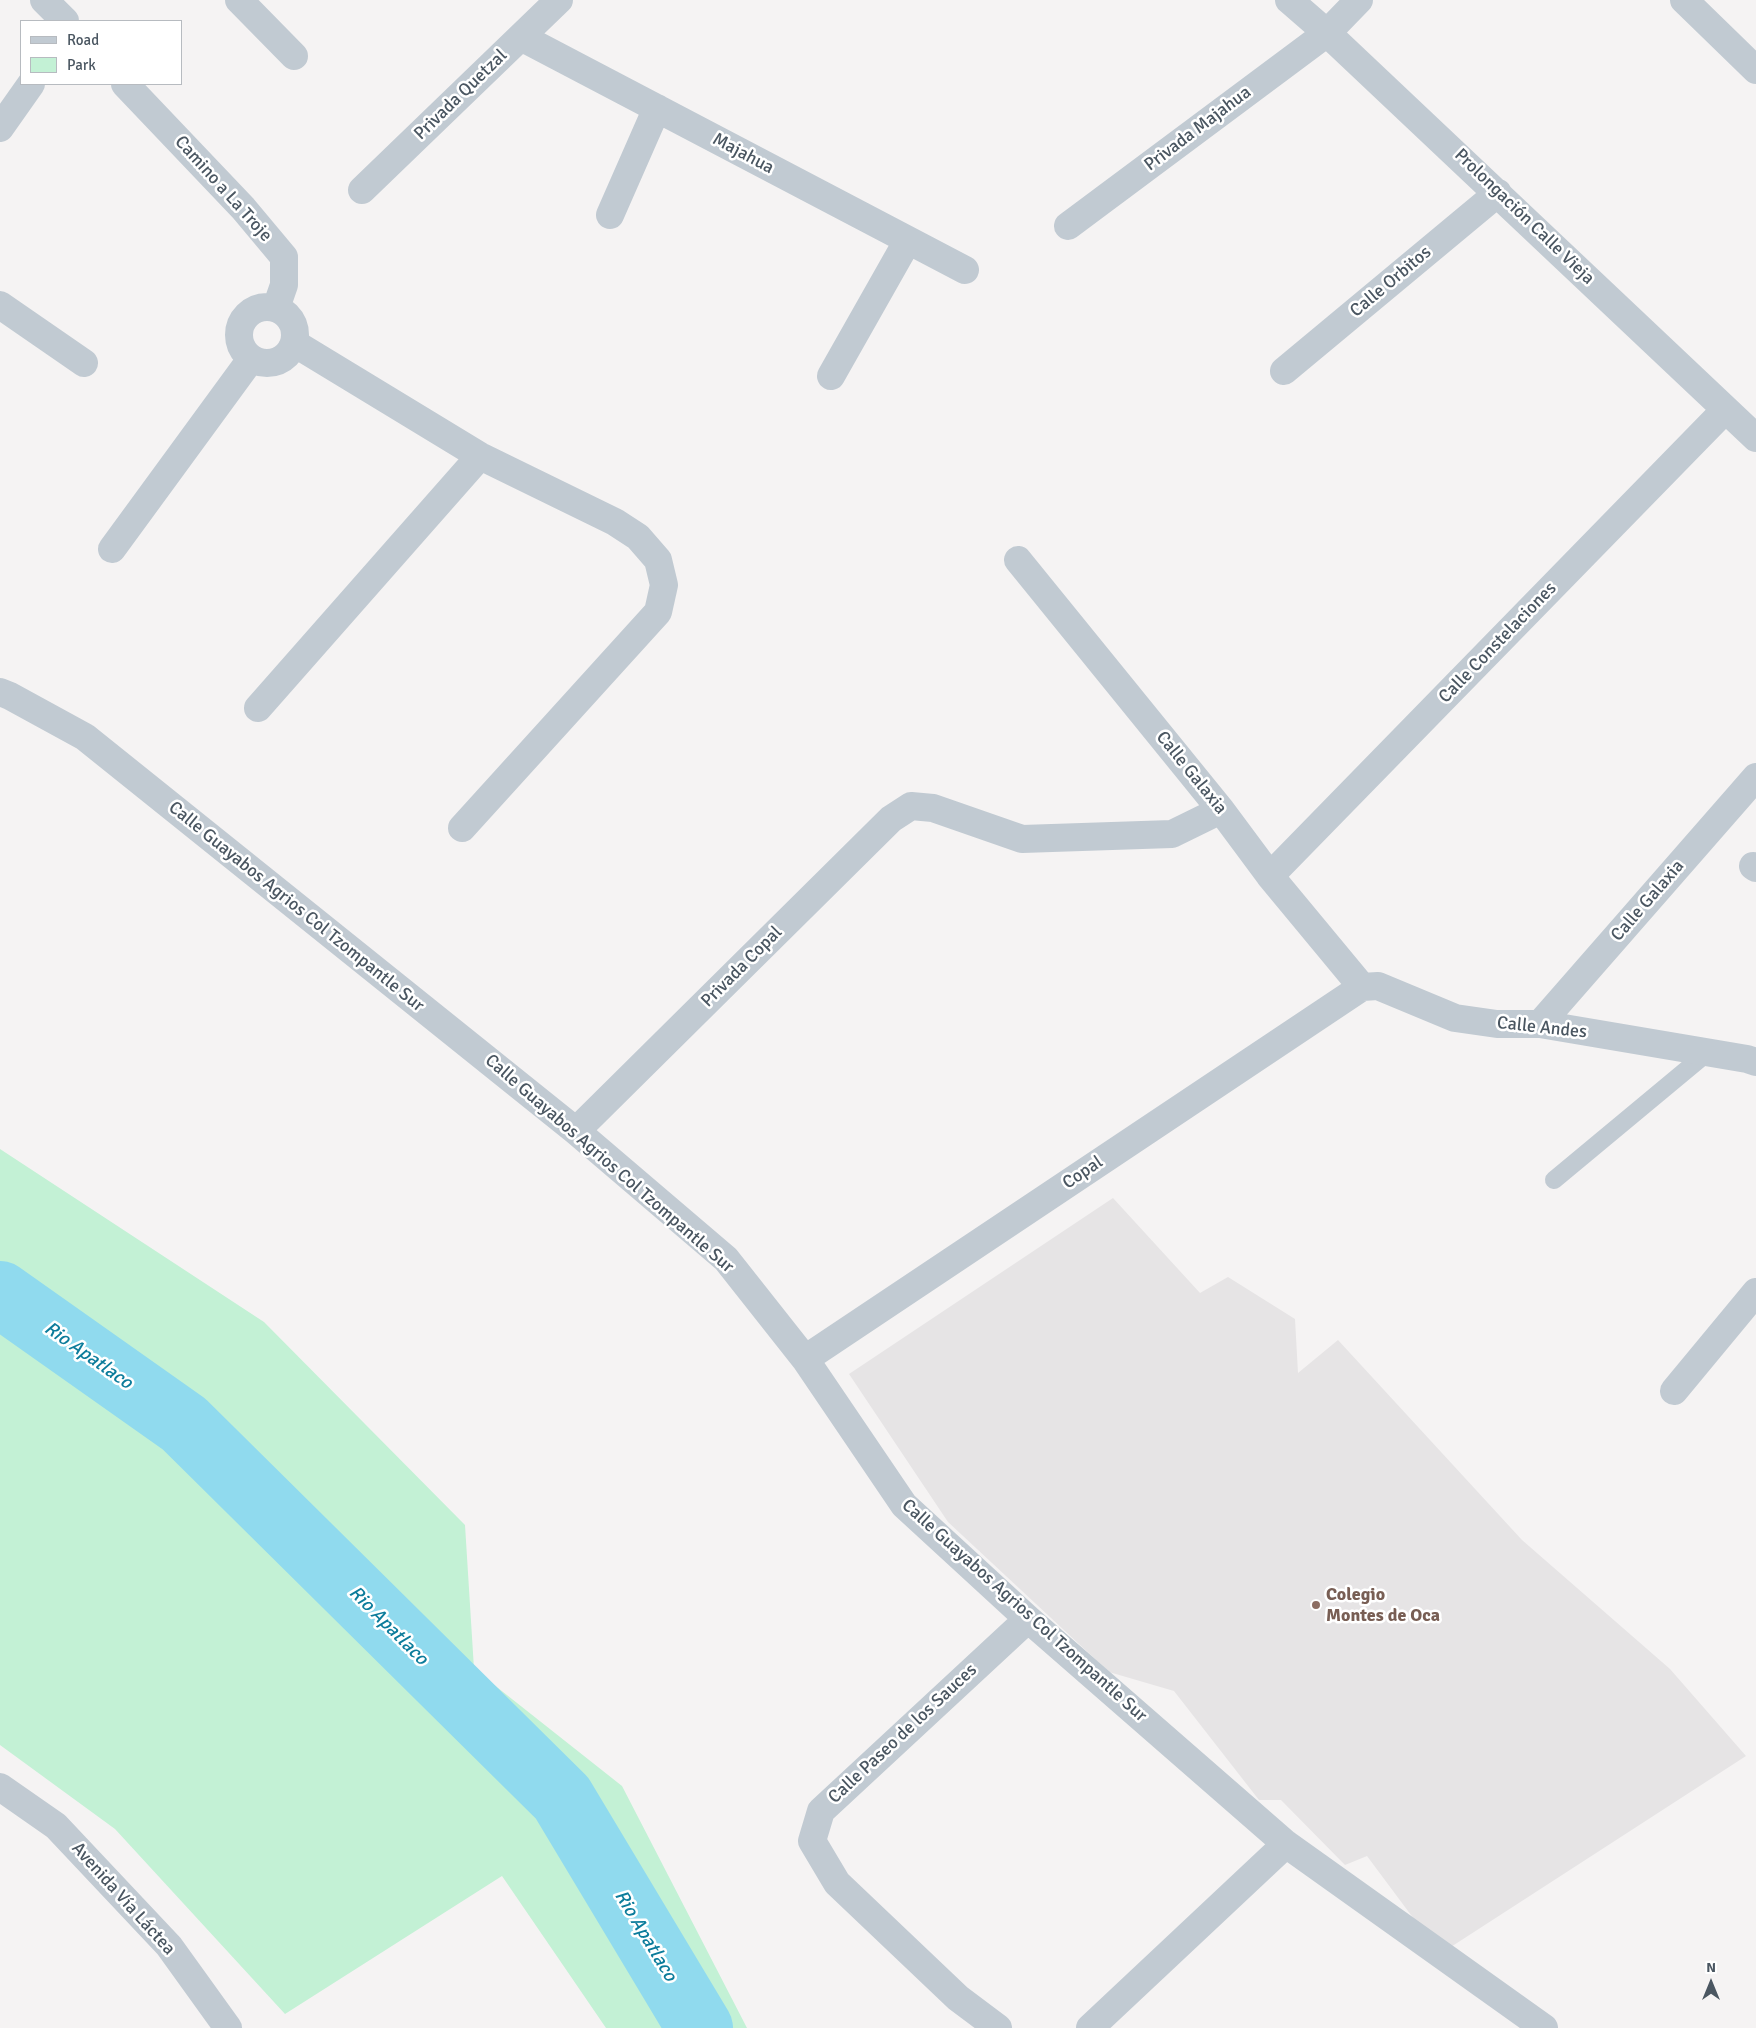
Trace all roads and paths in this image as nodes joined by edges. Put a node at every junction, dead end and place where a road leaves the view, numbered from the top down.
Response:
1 (44, 0) edge
2 (239, 0) edge
3 (559, 0) edge
4 (1288, 0) edge
5 (1359, 0) edge
6 (1684, 0) edge
7 (64, 20) edge
8 (1327, 32) junction
9 (521, 37) junction
10 (294, 56) dead end
11 (1756, 70) edge
12 (30, 85) edge
13 (126, 85) edge
14 (657, 108) junction
15 (0, 128) edge
16 (362, 190) dead end
17 (1498, 192) junction
18 (610, 215) dead end
19 (1068, 226) dead end
20 (908, 240) junction
21 (965, 270) dead end
22 (0, 305) edge
23 (276, 308) junction
24 (294, 343) junction
25 (251, 359) junction
26 (84, 363) dead end
27 (1284, 371) dead end
28 (831, 376) dead end
29 (1725, 410) junction
30 (1756, 438) edge
31 (480, 456) junction
32 (112, 550) dead end
33 (1018, 560) dead end
34 (0, 692) edge
35 (258, 708) dead end
36 (1756, 777) edge
37 (1221, 810) junction
38 (462, 828) dead end
39 (1270, 876) junction
40 (1362, 987) junction
41 (1540, 1024) junction
42 (1708, 1052) junction
43 (1756, 1062) edge
44 (576, 1131) junction
45 (1554, 1180) dead end
46 (1756, 1292) edge
47 (805, 1359) junction
48 (1674, 1391) dead end
49 (1028, 1619) junction
50 (0, 1787) edge
51 (1286, 1844) junction
52 (228, 2028) edge
53 (998, 2028) edge
54 (1090, 2028) edge
55 (1544, 2028) edge

1 - 7 street
2 - 10 street
3 - 9 street, Privada Quetzal
4 - 8 street, Prolongación Calle Vieja
5 - 8 street, Privada Majahua
6 - 11 street
8 - 17 street, Prolongación Calle Vieja
8 - 19 street, Privada Majahua
9 - 14 street, Majahua
9 - 16 street, Privada Quetzal
12 - 15 street
13 - 23 street, Camino a La Troje
14 - 18 street
14 - 20 street, Majahua
17 - 27 street, Calle Orbitos
17 - 29 street, Prolongación Calle Vieja
20 - 21 street, Majahua
20 - 28 street
22 - 26 street
23 - 24 street
23 - 25 street
24 - 25 street
24 - 31 street
25 - 32 street
29 - 30 street, Prolongación Calle Vieja
29 - 39 street, Calle Constelaciones
31 - 35 street
31 - 38 street
33 - 37 street, Calle Galaxia
34 - 44 street, Calle Guayabos Agrios Col Tzompantle Sur
36 - 41 street, Calle Galaxia
37 - 39 street, Calle Galaxia
37 - 44 street, Privada Copal
39 - 40 street, Calle Galaxia
40 - 41 street, Calle Andes
40 - 47 street, Copal
41 - 42 street, Calle Andes
42 - 43 street, Calle Andes
42 - 45 lane
44 - 47 street, Calle Guayabos Agrios Col Tzompantle Sur
46 - 48 street
47 - 49 street, Calle Guayabos Agrios Col Tzompantle Sur
49 - 51 street, Calle Guayabos Agrios Col Tzompantle Sur
49 - 53 street, Calle Paseo de los Sauces
50 - 52 street, Avenida Vía Láctea
51 - 54 street
51 - 55 street, Calle Guayabos Agrios Col Tzompantle Sur

